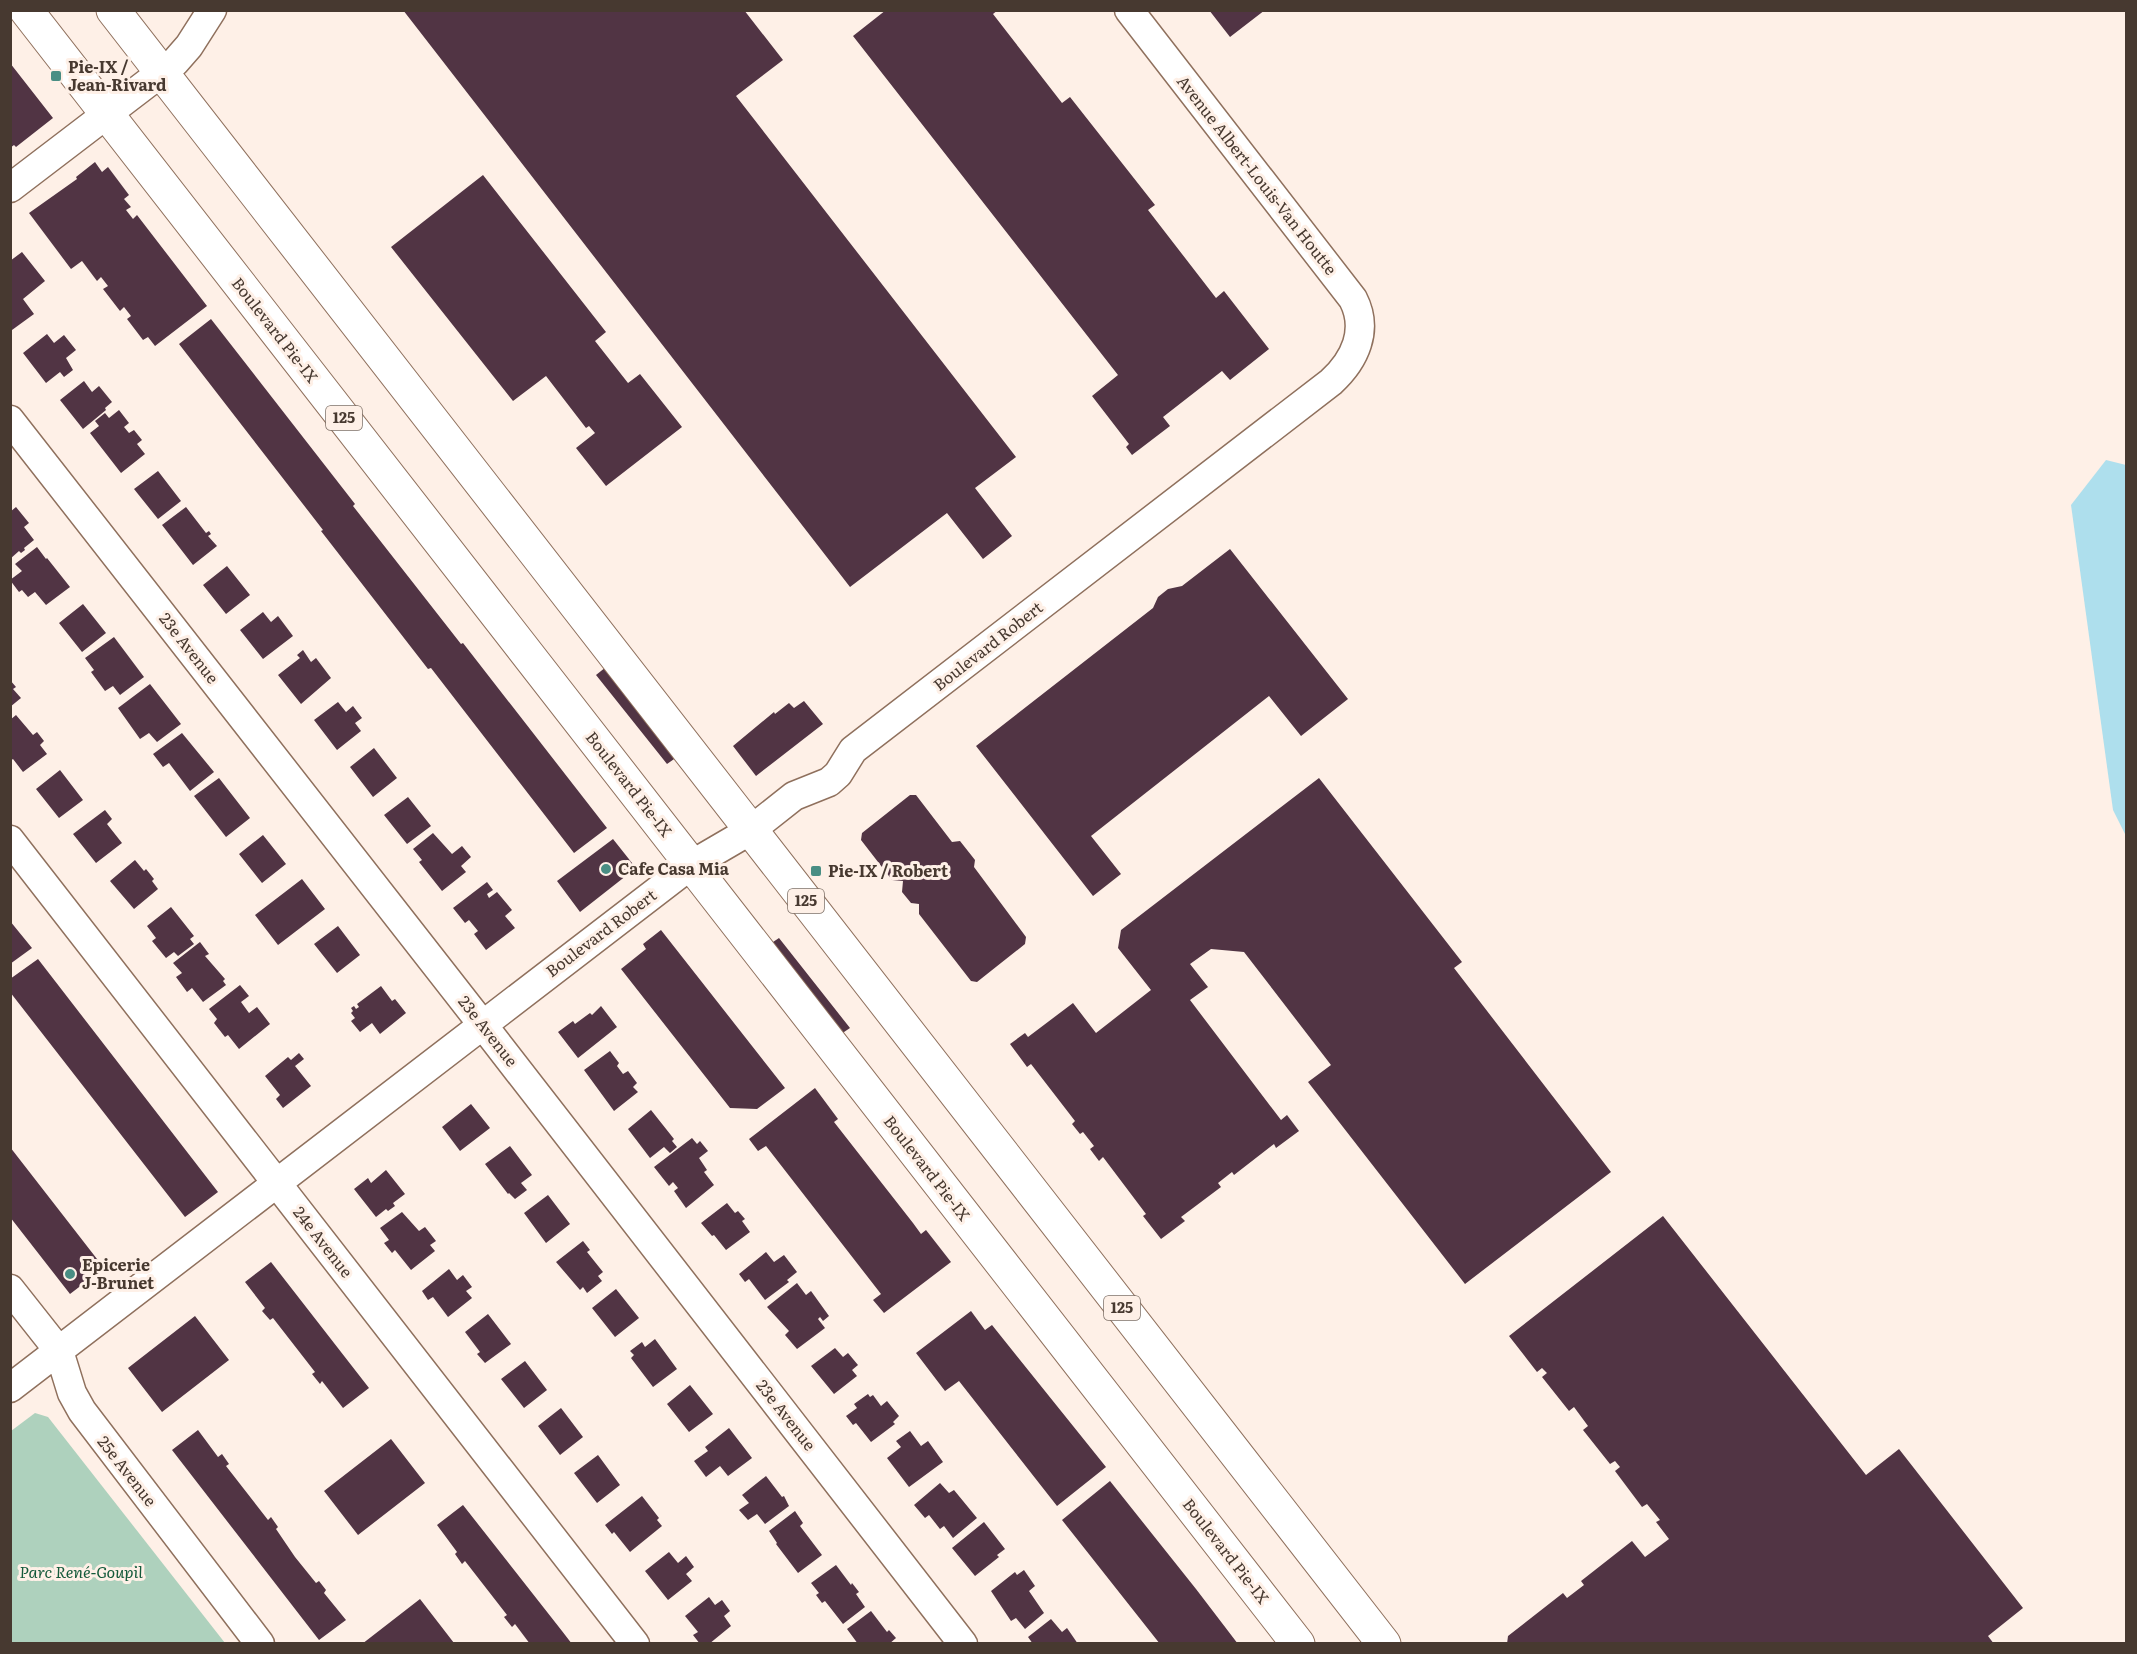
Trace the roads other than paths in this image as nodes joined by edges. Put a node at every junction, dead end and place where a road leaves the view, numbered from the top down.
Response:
1 (26, 10) edge
2 (113, 10) edge
3 (212, 10) edge
4 (1130, 10) edge
5 (162, 73) junction
6 (107, 113) junction
7 (10, 188) edge
8 (1356, 348) joint
9 (10, 420) edge
10 (751, 830) junction
11 (10, 840) edge
12 (692, 865) junction
13 (482, 1024) junction
14 (278, 1184) junction
15 (10, 1289) edge
16 (59, 1351) junction
17 (10, 1388) edge
18 (260, 1644) edge
19 (635, 1644) edge
20 (963, 1644) edge
21 (1298, 1644) edge
22 (1384, 1644) edge

1 - 6 main road, Boulevard Pie-IX / 125
2 - 5 main road, 125
3 - 5 street
4 - 8 street, Avenue Albert-Louis-Van Houtte
5 - 6 street
5 - 10 main road, 125
6 - 7 street
6 - 12 main road, Boulevard Pie-IX / 125
8 - 10 street, Boulevard Robert
9 - 13 street, 23e Avenue
10 - 12 street, Boulevard Robert
10 - 22 main road, 125
11 - 14 street, 24e Avenue
12 - 13 street, Boulevard Robert
12 - 21 main road, Boulevard Pie-IX / 125
13 - 14 street, Boulevard Robert
13 - 20 street, 23e Avenue
14 - 16 street, Boulevard Robert
14 - 19 street, 24e Avenue
15 - 16 street, 25e Avenue
16 - 17 street, Boulevard Robert
16 - 18 street, 25e Avenue

